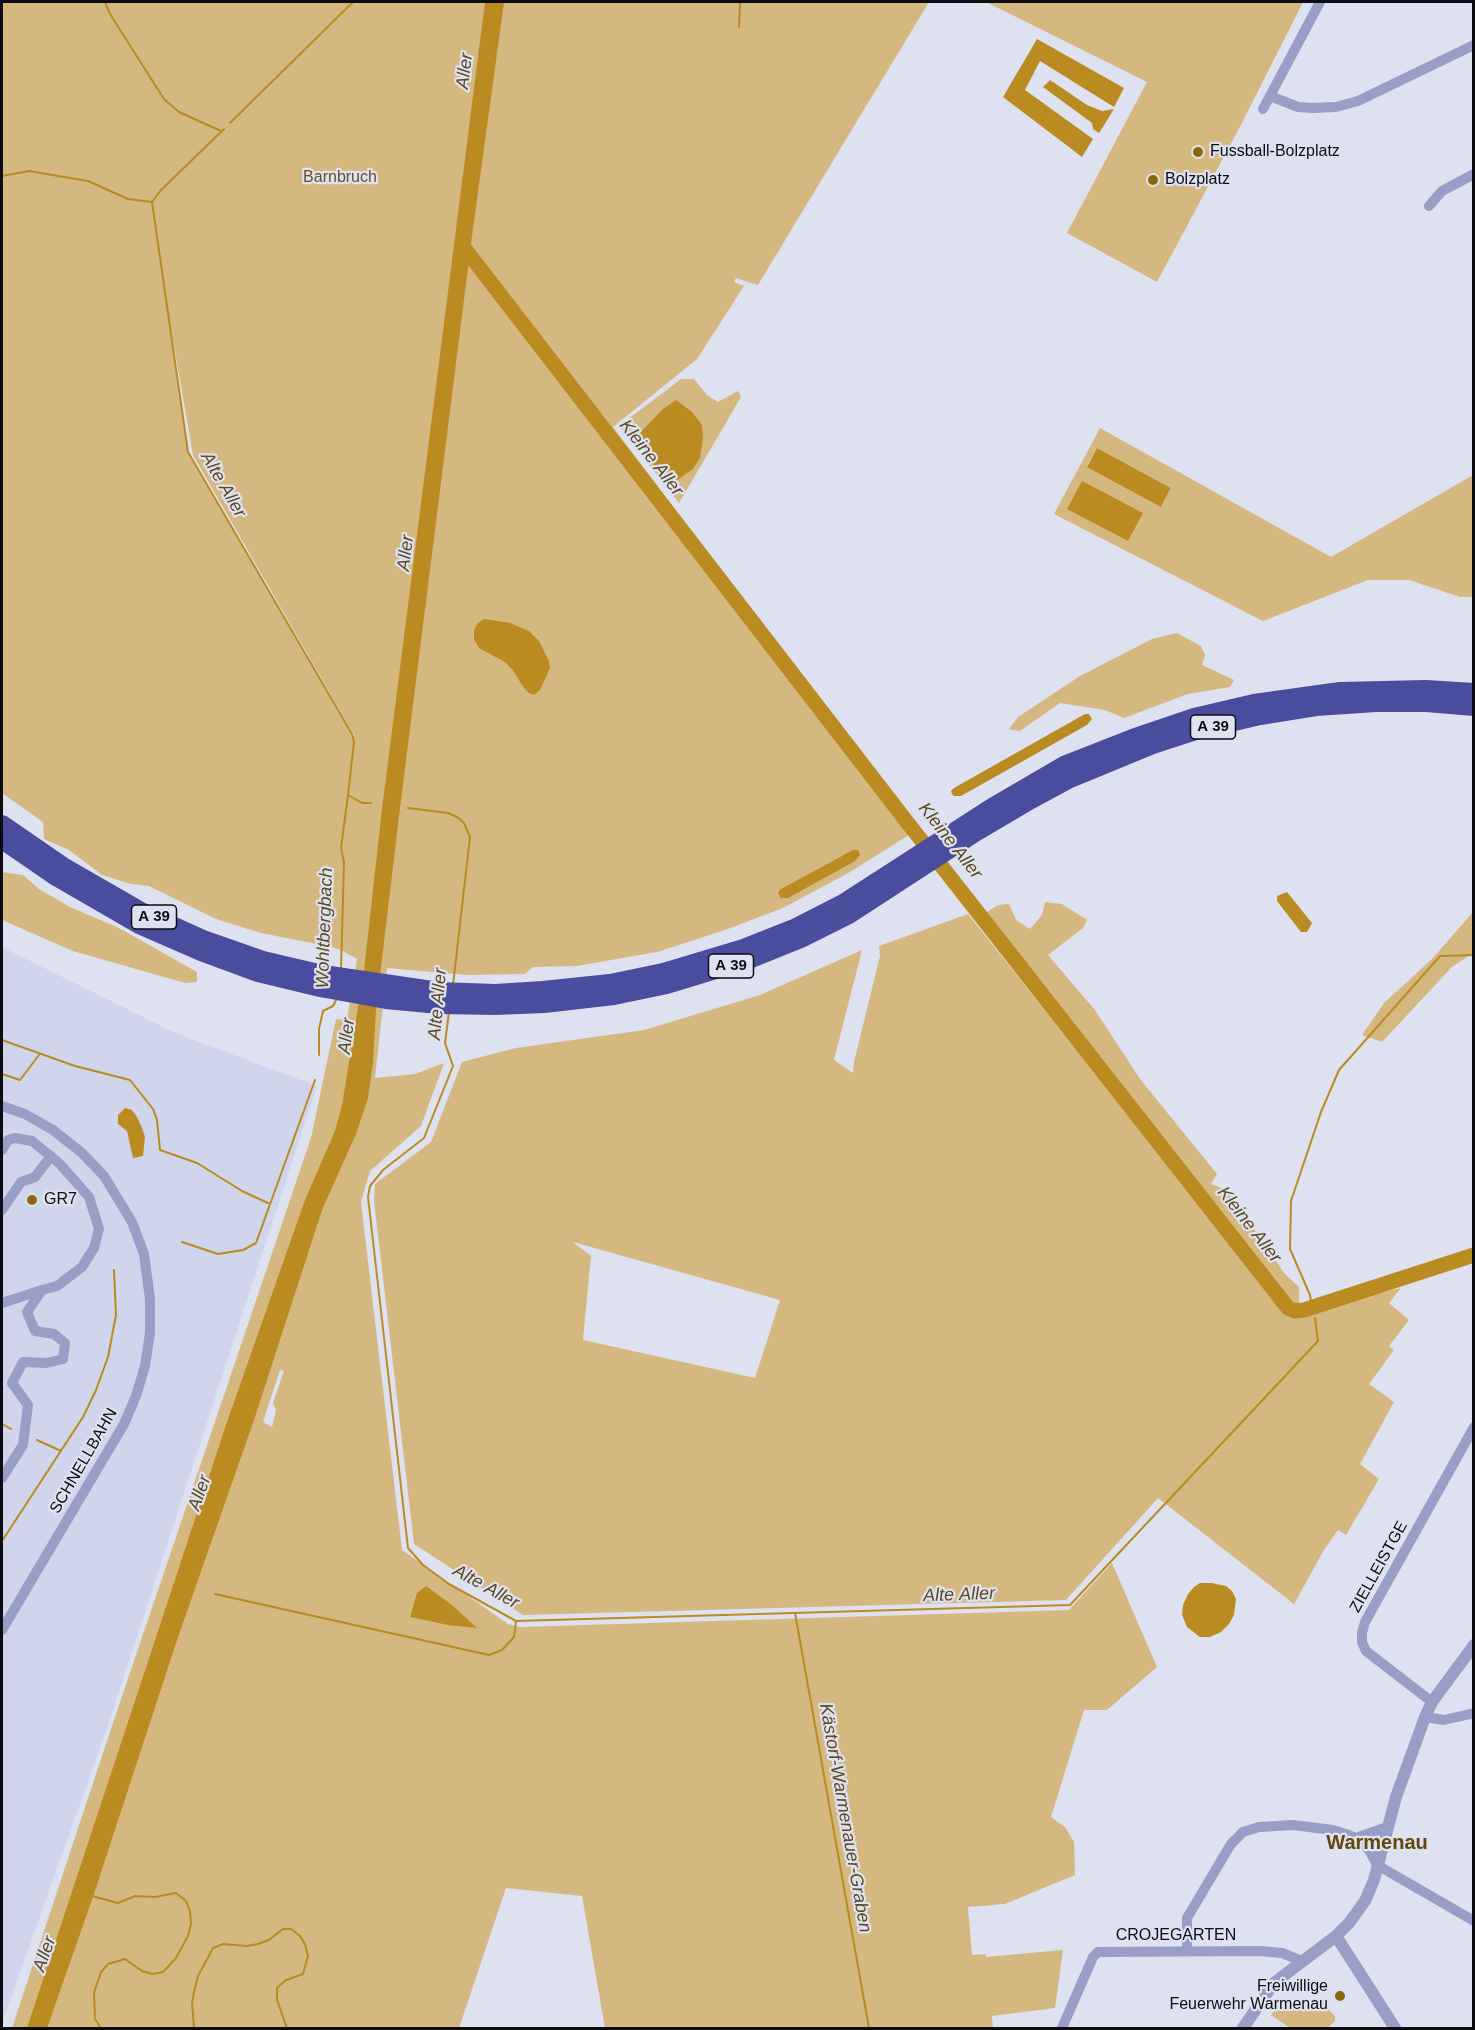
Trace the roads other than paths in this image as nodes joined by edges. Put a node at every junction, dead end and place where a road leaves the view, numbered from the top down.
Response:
1 (1320, 2) edge
2 (1473, 45) edge
3 (1270, 96) junction
4 (1263, 109) dead end
5 (1473, 174) edge
6 (1429, 206) dead end
7 (1473, 692) edge
8 (1473, 707) edge
9 (2, 824) edge
10 (971, 828) junction
11 (2, 840) edge
12 (322, 981) junction
13 (2, 1106) edge
14 (2, 1150) edge
15 (51, 1156) junction
16 (2, 1210) edge
17 (42, 1290) junction
18 (13, 1299) junction
19 (2, 1303) edge
20 (27, 1312) junction
21 (7, 1382) edge
22 (1473, 1427) edge
23 (12, 1461) junction
24 (2, 1469) edge
25 (2, 1478) edge
26 (2, 1630) edge
27 (1473, 1645) edge
28 (1432, 1702) junction
29 (1473, 1713) edge
30 (1425, 1717) junction
31 (1387, 1827) junction
32 (1356, 1838) junction
33 (1377, 1865) junction
34 (1473, 1921) edge
35 (1336, 1936) junction
36 (1186, 1951) junction
37 (1302, 1961) junction
38 (1062, 2028) edge
39 (1243, 2028) edge
40 (1395, 2028) edge

1 - 3 street
2 - 3 street
3 - 4 street
5 - 6 street
7 - 10 highway, A 39
8 - 10 highway, A 39
9 - 12 highway, A 39
10 - 12 highway, A 39
11 - 12 highway, A 39
13 - 26 street, SCHNELLBAHN
14 - 15 street
15 - 16 street
15 - 17 street
17 - 18 street
17 - 20 street
18 - 19 street
18 - 20 street
20 - 21 street
21 - 23 street
22 - 28 street, ZIELLEISTGE
23 - 24 street
23 - 25 street
27 - 28 street
28 - 30 street
29 - 30 street
30 - 31 street
31 - 32 street
31 - 33 street
32 - 33 street
32 - 36 street
33 - 34 street
33 - 35 street
35 - 37 street
35 - 40 street
36 - 37 street, CROJEGARTEN
36 - 38 street, CROJEGARTEN
37 - 39 street

